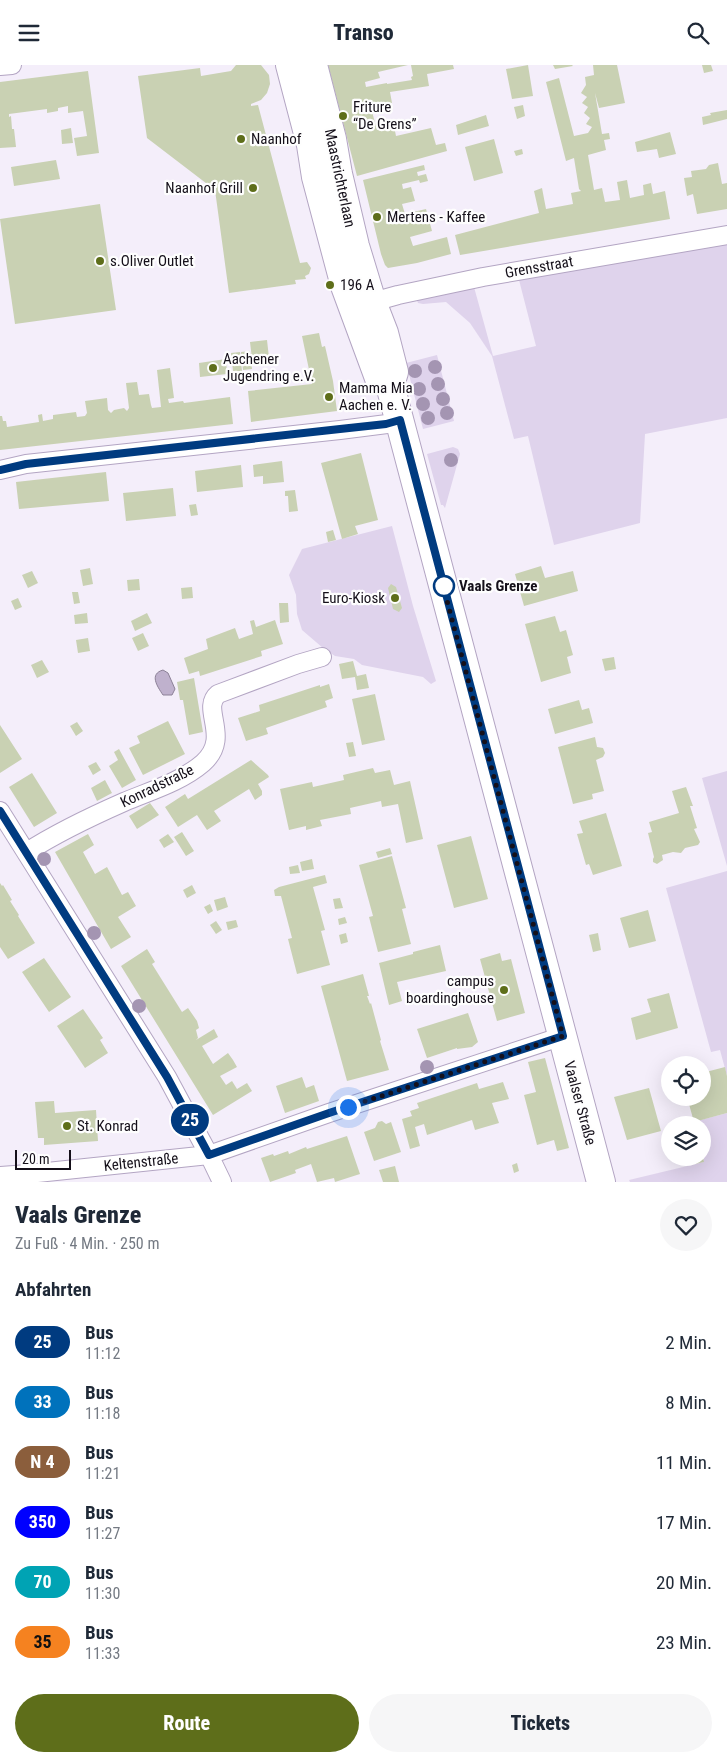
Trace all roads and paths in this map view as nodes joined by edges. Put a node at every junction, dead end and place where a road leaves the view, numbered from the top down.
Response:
1 (12, 65) edge
2 (290, 65) edge
3 (313, 65) edge
4 (0, 66) edge
5 (727, 235) edge
6 (359, 297) junction
7 (400, 420) junction
8 (0, 470) edge
9 (322, 657) dead end
10 (0, 811) edge
11 (27, 853) junction
12 (563, 1036) junction
13 (209, 1155) junction
14 (0, 1176) edge
15 (222, 1182) edge
16 (601, 1182) edge

1 - 4 street
2 - 6 main road, Maastrichterlaan
3 - 6 main road, Maastrichterlaan
5 - 6 street, Grensstraat
6 - 7 main road, Vaalser Straße
7 - 8 street
7 - 12 main road, Vaalser Straße
9 - 11 street, Konradstraße
10 - 11 street
11 - 13 street
12 - 13 street, Keltenstraße
12 - 16 main road, Vaalser Straße
13 - 14 street, Keltenstraße
13 - 15 street

